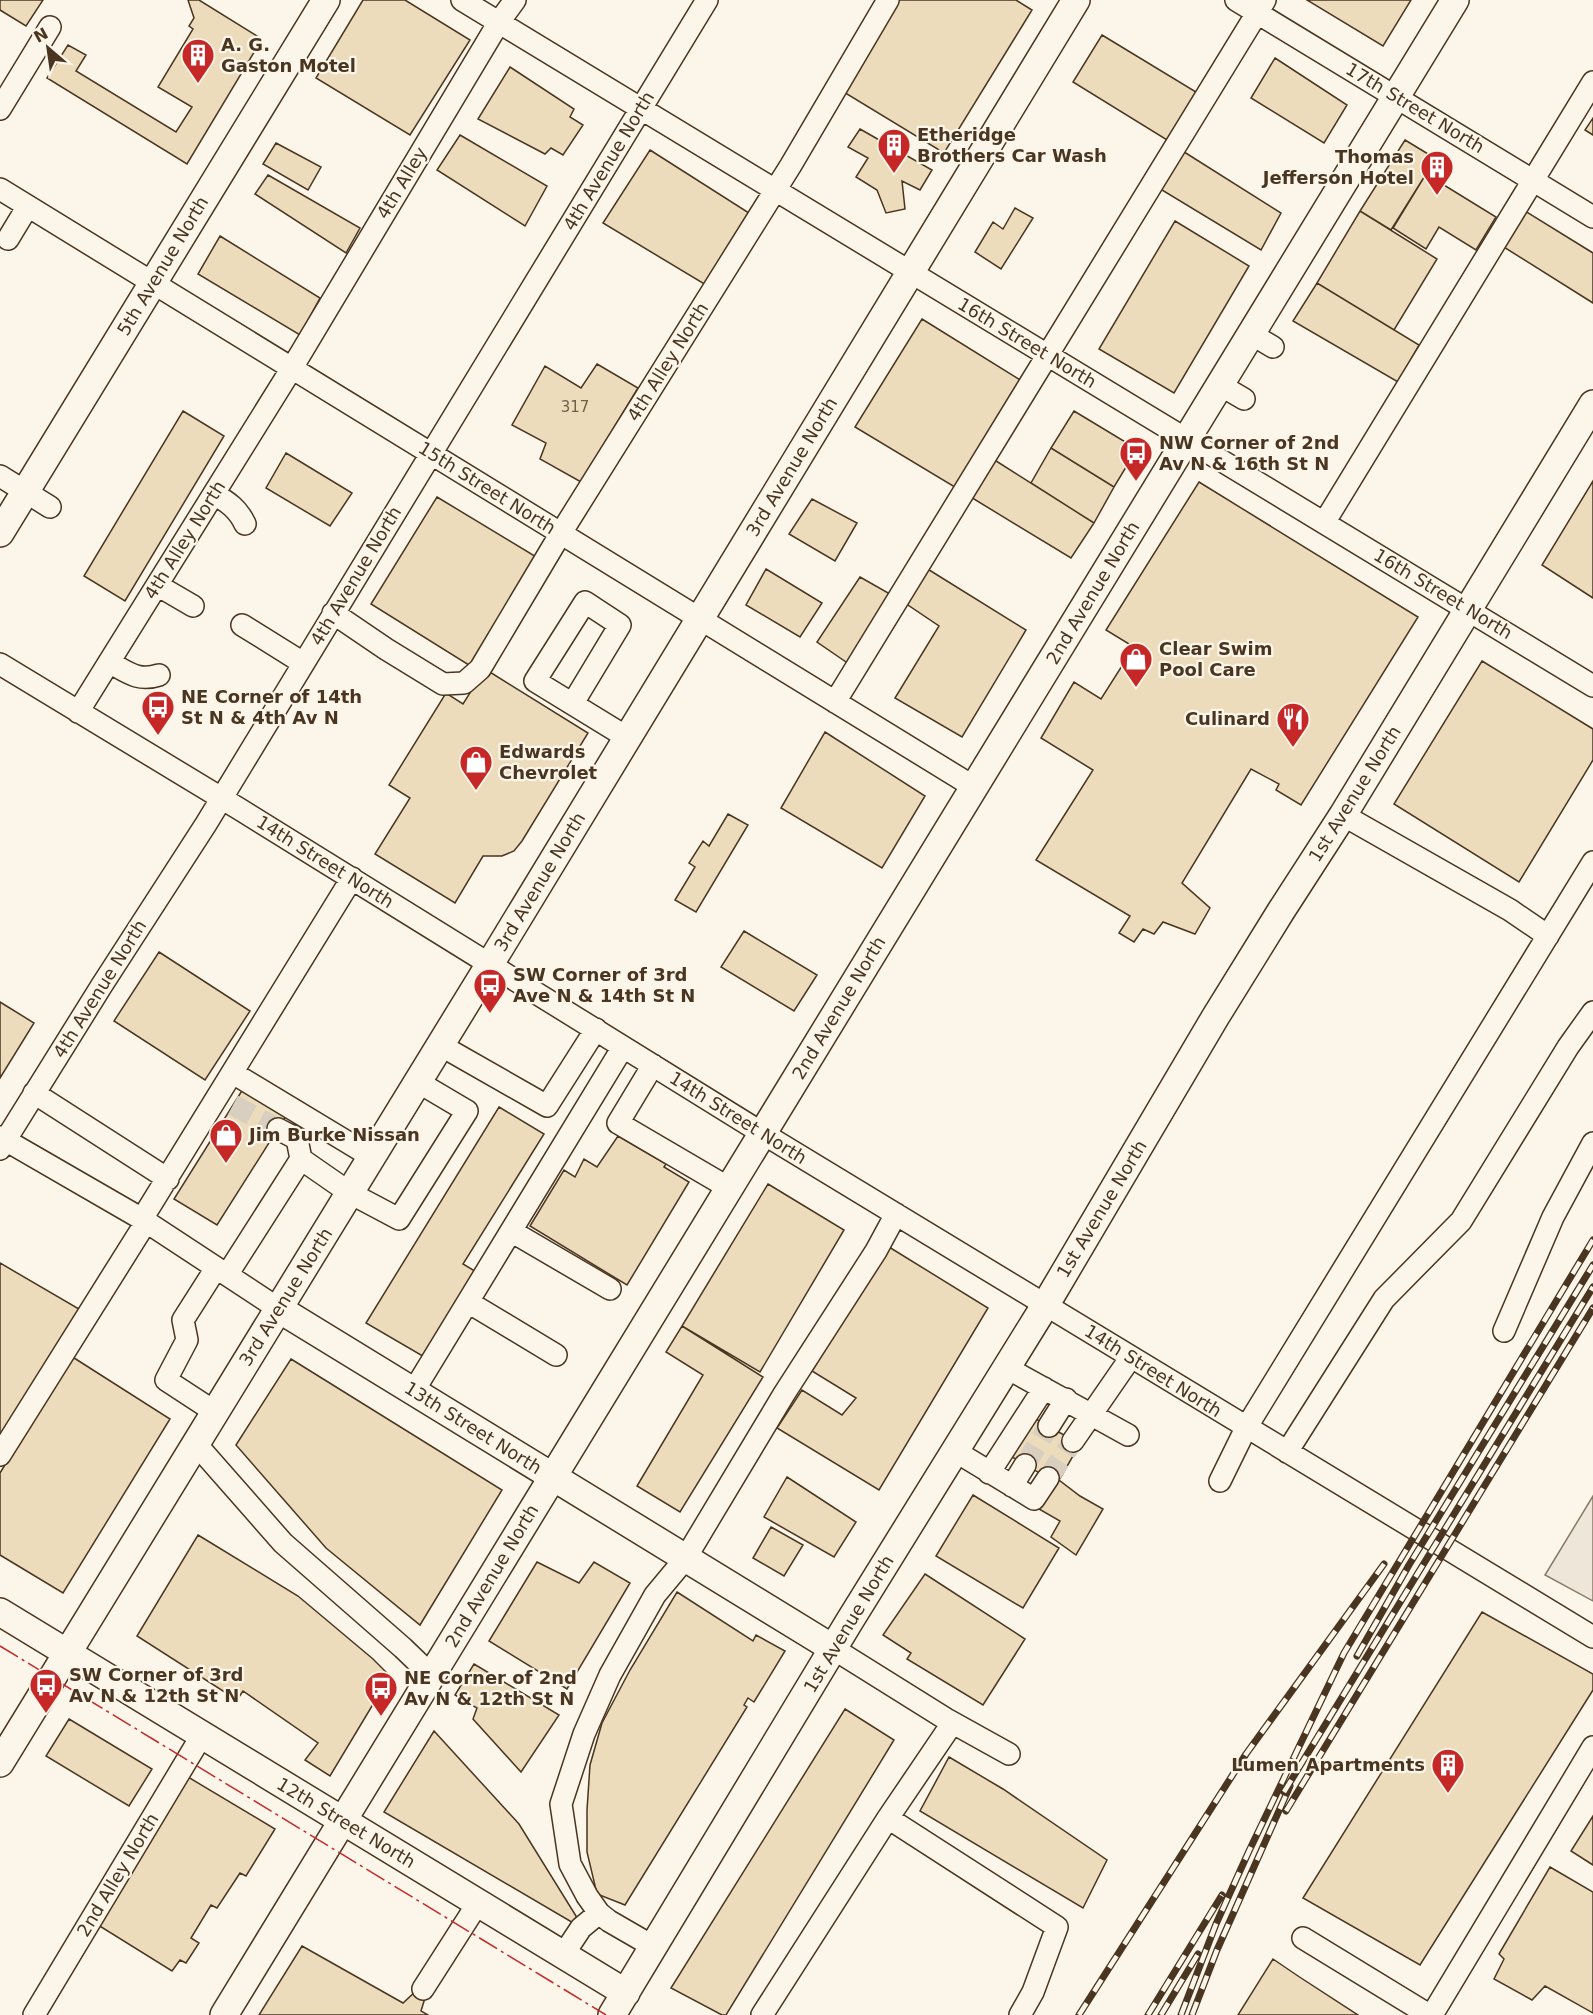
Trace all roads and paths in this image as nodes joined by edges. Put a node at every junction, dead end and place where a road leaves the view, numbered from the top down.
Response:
1 (326, 0) edge
2 (462, 0) edge
3 (515, 0) edge
4 (707, 0) edge
5 (888, 0) edge
6 (1236, 0) edge
7 (1455, 0) edge
8 (1070, 2) edge
9 (1261, 6) edge
10 (498, 22) junction
11 (50, 27) dead end
12 (1593, 82) edge
13 (1396, 96) junction
14 (641, 108) junction
15 (0, 109) edge
16 (1533, 180) junction
17 (0, 189) edge
18 (775, 190) junction
19 (28, 206) junction
20 (1593, 217) edge
21 (8, 239) dead end
22 (910, 272) junction
23 (153, 283) junction
24 (1047, 355) junction
25 (292, 368) junction
26 (1220, 385) junction
27 (1244, 399) dead end
28 (1593, 404) edge
29 (1186, 439) junction
30 (431, 453) junction
31 (0, 476) edge
32 (26, 491) junction
33 (214, 494) junction
34 (50, 507) dead end
35 (1324, 523) junction
36 (245, 524) dead end
37 (0, 533) edge
38 (561, 533) junction
39 (157, 585) junction
40 (193, 606) dead end
41 (1468, 610) junction
42 (333, 613) junction
43 (700, 619) junction
44 (242, 625) dead end
45 (110, 662) junction
46 (303, 663) junction
47 (0, 664) edge
48 (159, 675) dead end
49 (1593, 686) edge
50 (835, 702) junction
51 (573, 703) junction
52 (78, 712) junction
53 (628, 738) junction
54 (974, 787) junction
55 (221, 798) junction
56 (1343, 815) junction
57 (1593, 862) edge
58 (352, 878) junction
59 (1548, 936) junction
60 (490, 964) junction
61 (1593, 1012) edge
62 (596, 1029) junction
63 (440, 1045) junction
64 (623, 1047) junction
65 (653, 1065) junction
66 (233, 1073) junction
67 (418, 1082) junction
68 (34, 1093) junction
69 (278, 1129) tunnel mouth
70 (762, 1133) junction
71 (2, 1142) edge
72 (1593, 1143) edge
73 (372, 1157) junction
74 (301, 1159) junction
75 (168, 1179) junction
76 (729, 1188) junction
77 (350, 1193) junction
78 (896, 1214) junction
79 (144, 1220) junction
80 (511, 1231) junction
81 (222, 1271) junction
82 (610, 1289) dead end
83 (468, 1302) junction
84 (1046, 1305) junction
85 (279, 1309) junction
86 (1504, 1331) dead end
87 (556, 1356) dead end
88 (1131, 1357) junction
89 (1007, 1368) junction
90 (1044, 1388) junction
91 (413, 1392) junction
92 (1066, 1400) junction
93 (215, 1412) junction
94 (1092, 1414) junction
95 (1049, 1426) tunnel mouth
96 (1246, 1428) junction
97 (1128, 1435) dead end
98 (1073, 1441) tunnel mouth
99 (196, 1444) junction
100 (955, 1451) junction
101 (1287, 1452) junction
102 (0, 1455) edge
103 (1025, 1465) tunnel mouth
104 (989, 1473) junction
105 (552, 1477) junction
106 (1048, 1478) tunnel mouth
107 (1220, 1481) dead end
108 (1012, 1486) junction
109 (685, 1558) junction
110 (0, 1612) edge
111 (1593, 1637) edge
112 (834, 1650) junction
113 (67, 1653) junction
114 (431, 1675) junction
115 (946, 1719) junction
116 (202, 1735) junction
117 (1593, 1747) edge
118 (1009, 1754) dead end
119 (0, 1763) edge
120 (888, 1818) junction
121 (342, 1821) junction
122 (478, 1903) junction
123 (599, 1913) junction
124 (1303, 1938) dead end
125 (654, 1947) junction
126 (563, 1955) junction
127 (423, 1989) dead end
128 (619, 2004) edge
129 (34, 2015) edge
130 (224, 2015) edge
131 (762, 2015) edge
132 (1020, 2015) edge
133 (1430, 2015) edge

1 - 23 main road, 5th Avenue North
2 - 10 street, 16th Street North
3 - 10 street, 4th Alley
4 - 14 street, 4th Avenue North
5 - 18 street, 4th Alley North
6 - 9 street, 17th Street North
7 - 13 main road, 2nd Avenue North
8 - 22 main road, 3rd Avenue North
9 - 13 street, 17th Street North
9 - 24 street
10 - 14 street, 16th Street North
10 - 25 street, 4th Alley
11 - 15 street
12 - 16 street
13 - 16 street, 17th Street North
13 - 26 main road, 2nd Avenue North
14 - 18 street, 16th Street North
14 - 30 street, 4th Avenue North
16 - 20 street, 17th Street North
16 - 35 street
17 - 19 street, 15th Street North
18 - 22 street, 16th Street North
18 - 38 street, 4th Alley North
19 - 21 street
19 - 23 street, 15th Street North
22 - 24 street, 16th Street North
22 - 43 main road, 3rd Avenue North
23 - 25 street, 15th Street North
23 - 32 main road, 5th Avenue North
24 - 29 street, 16th Street North
24 - 50 street
25 - 30 street, 15th Street North
25 - 33 street, 4th Alley North
26 - 27 street
26 - 29 main road, 2nd Avenue North
28 - 41 main road, 1st Avenue North
29 - 35 street, 16th Street North
29 - 54 main road, 2nd Avenue North
30 - 38 street, 15th Street North
30 - 42 street, 4th Avenue North
31 - 32 street
32 - 34 street
32 - 37 main road, 5th Avenue North
33 - 36 street
33 - 39 street, 4th Alley North
35 - 41 street, 16th Street North
38 - 42 street, 4th Alley North
38 - 43 street, 15th Street North
39 - 40 street
39 - 45 street, 4th Alley North
41 - 49 street, 16th Street North
41 - 56 main road, 1st Avenue North
42 - 46 street, 4th Avenue North
43 - 50 street, 15th Street North
43 - 53 main road, 3rd Avenue North
44 - 46 street
45 - 48 street
45 - 52 street, 4th Alley North
46 - 55 street, 4th Avenue North
47 - 52 street, 14th Street North
50 - 54 street, 15th Street North
51 - 51 street
51 - 53 street
52 - 55 street, 14th Street North
53 - 60 main road, 3rd Avenue North
54 - 70 main road, 2nd Avenue North
55 - 58 street, 14th Street North
55 - 68 street, 4th Avenue North
56 - 59 street
56 - 84 main road, 1st Avenue North
57 - 59 street
58 - 60 street, 14th Street North
58 - 66 street
59 - 96 street
60 - 62 street, 14th Street North
60 - 63 main road, 3rd Avenue North
61 - 101 street
62 - 63 street
62 - 64 street, 14th Street North
63 - 67 main road, 3rd Avenue North
64 - 65 street, 14th Street North
64 - 80 street
65 - 70 street, 14th Street North
65 - 76 street
66 - 73 street
66 - 75 street
67 - 73 main road, 3rd Avenue North
67 - 77 street
68 - 71 street, 4th Avenue North
68 - 75 street
69 - 74 street
70 - 76 main road, 2nd Avenue North
70 - 78 street, 14th Street North
71 - 79 street, 13th Street North
72 - 86 street
73 - 77 main road, 3rd Avenue North
74 - 77 street
74 - 81 street
75 - 79 street
76 - 105 main road, 2nd Avenue North
77 - 85 main road, 3rd Avenue North
78 - 84 street, 14th Street North
78 - 109 street
79 - 81 street, 13th Street North
79 - 102 street
80 - 82 street
80 - 83 street
81 - 85 street, 13th Street North
81 - 93 street
83 - 87 street
83 - 91 street
84 - 88 street, 14th Street North
84 - 89 main road, 1st Avenue North
85 - 91 main road, 13th Street North
85 - 93 main road, 3rd Avenue North
88 - 94 street
88 - 96 street, 14th Street North
89 - 90 street
89 - 100 main road, 1st Avenue North
90 - 92 street
90 - 104 street
91 - 105 main road, 13th Street North
92 - 94 street
92 - 95 street
93 - 99 main road, 3rd Avenue North
94 - 97 street
94 - 98 street
96 - 101 street, 14th Street North
96 - 107 street
99 - 113 main road, 3rd Avenue North
99 - 114 street
100 - 104 street
100 - 112 main road, 1st Avenue North
101 - 111 street, 14th Street North
103 - 108 street
104 - 108 street
105 - 109 main road, 13th Street North
105 - 114 main road, 2nd Avenue North
106 - 108 street
109 - 112 main road, 13th Street North
109 - 123 street
110 - 113 main road, 12th Street North
112 - 115 street, 13th Street North
112 - 125 main road, 1st Avenue North
113 - 116 main road, 12th Street North
113 - 119 main road, 3rd Avenue North
114 - 121 main road, 2nd Avenue North
115 - 118 street, 13th Street North
115 - 120 street
116 - 121 main road, 12th Street North
116 - 129 street, 2nd Alley North
117 - 133 street
120 - 131 street
120 - 132 street
121 - 122 main road, 12th Street North
121 - 130 main road, 2nd Avenue North
122 - 126 main road, 12th Street North
122 - 127 street
123 - 125 street
123 - 126 street
124 - 133 street
125 - 128 main road, 1st Avenue North
126 - 128 main road, 12th Street North

